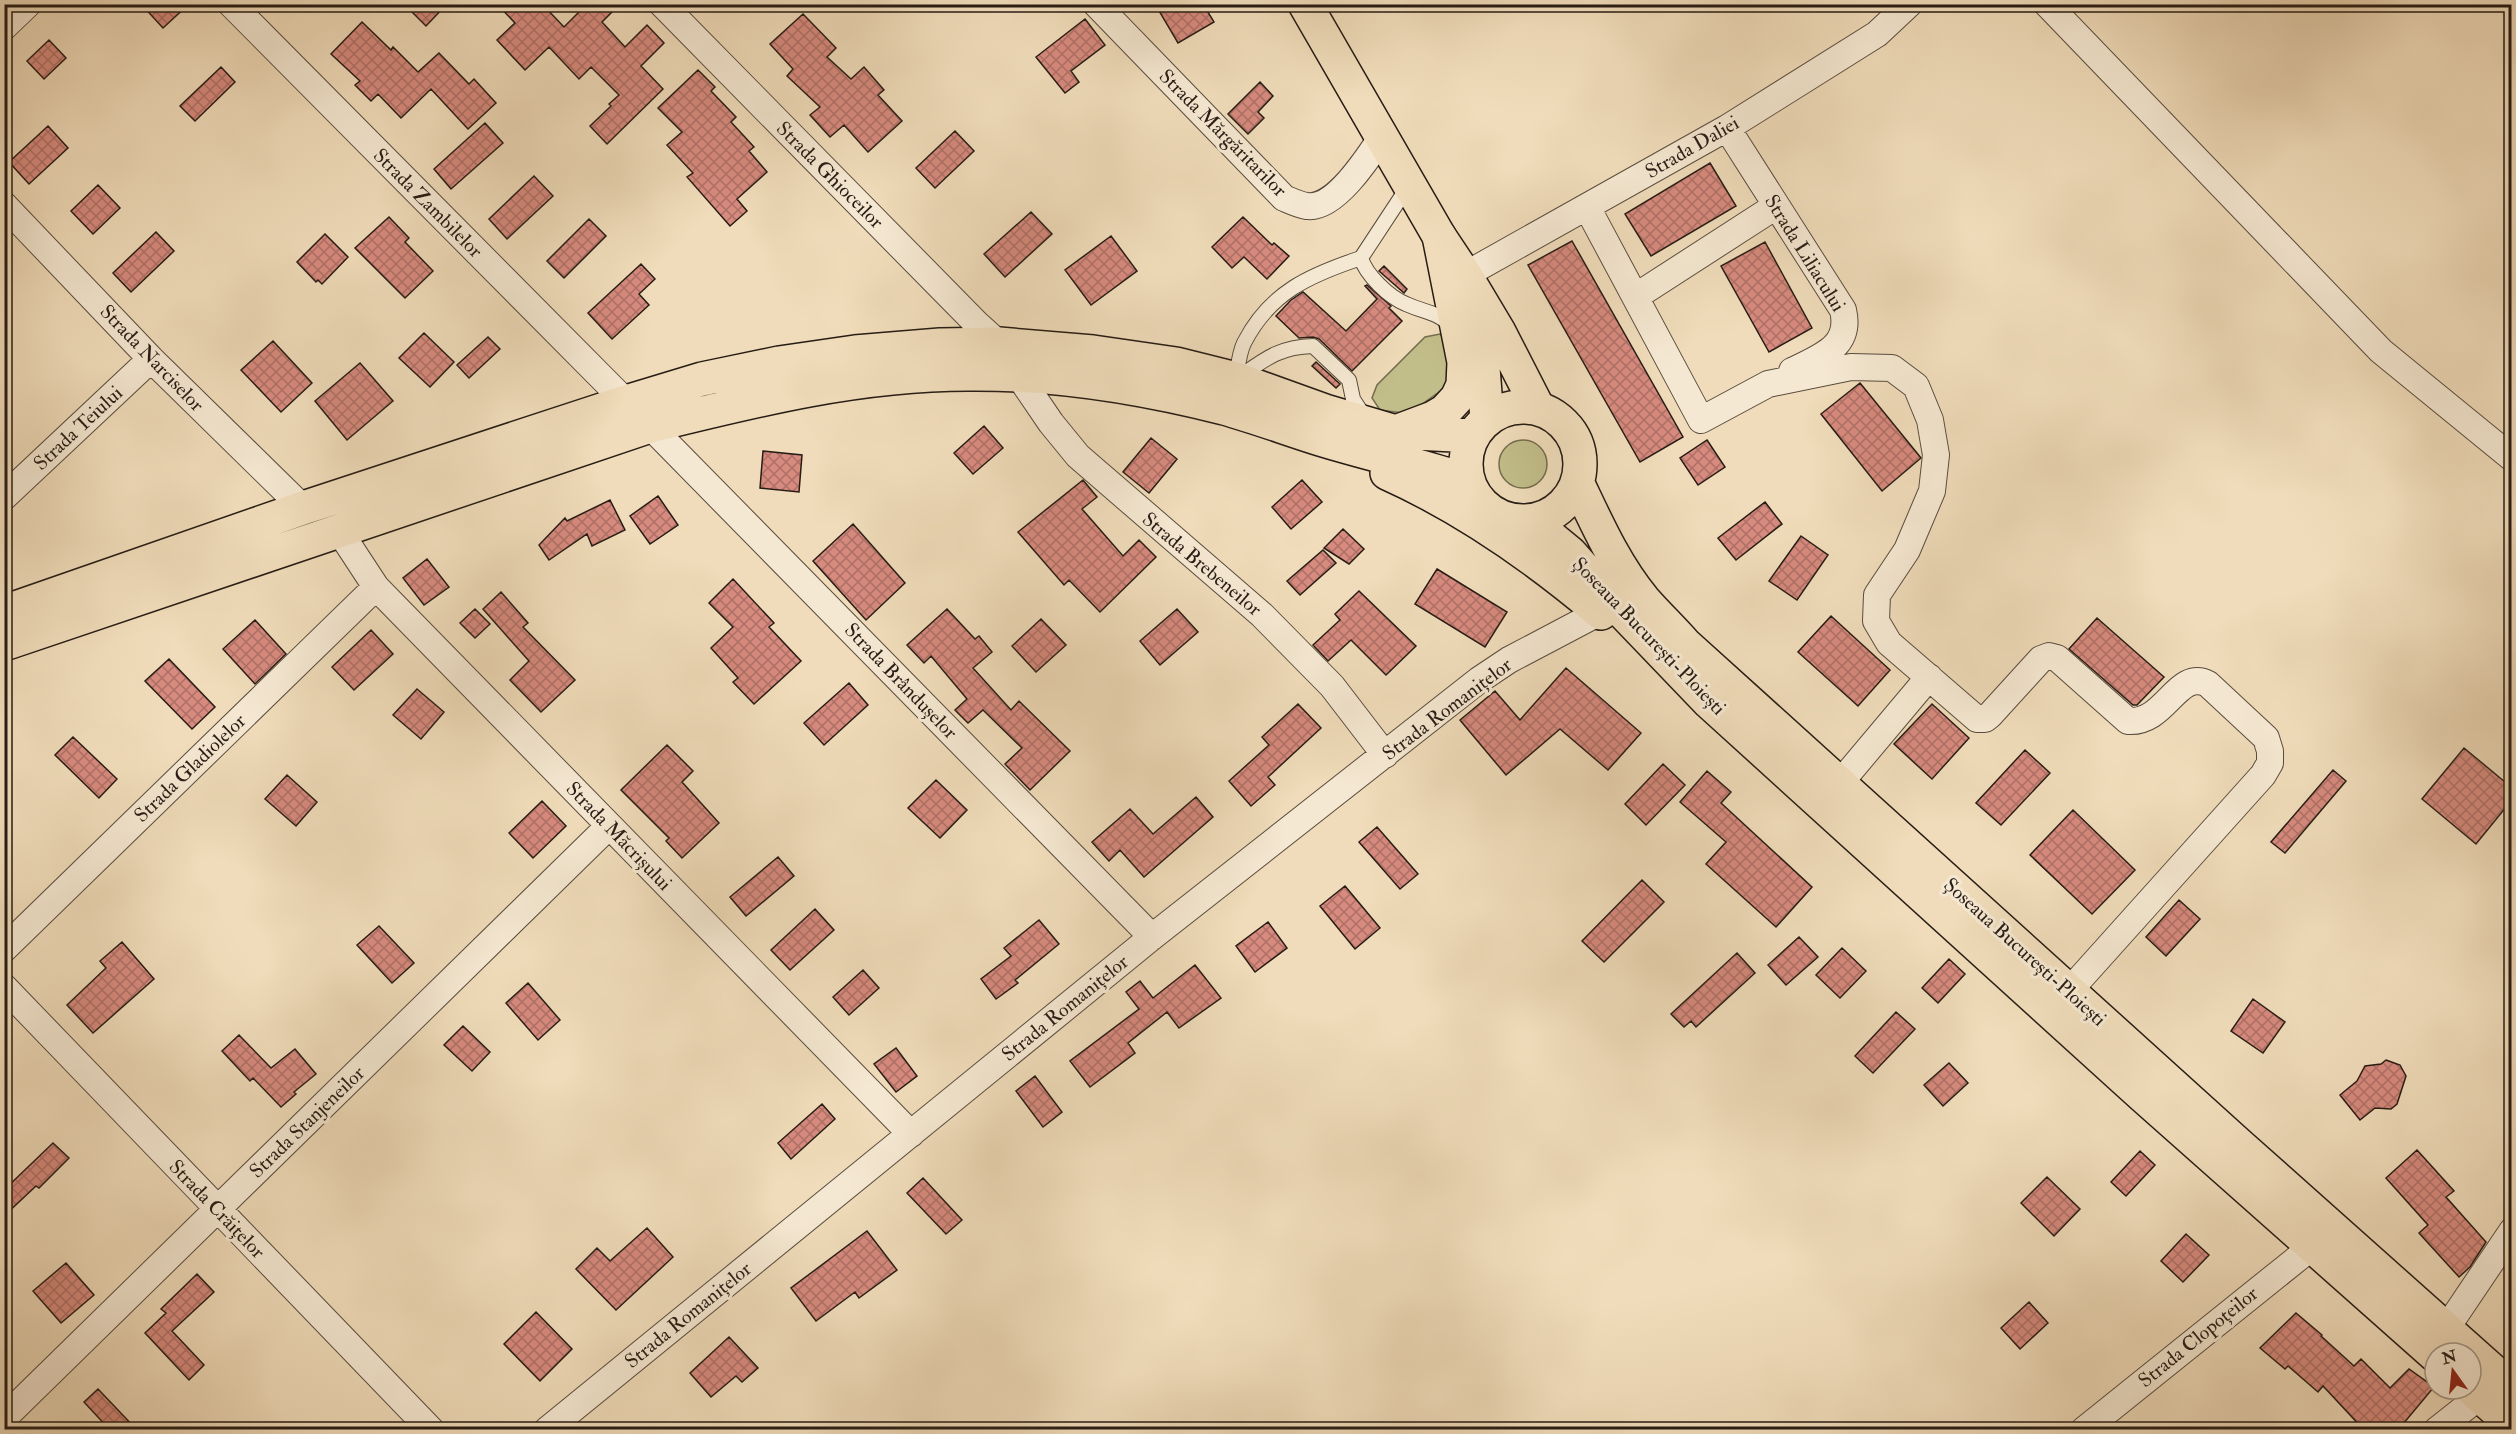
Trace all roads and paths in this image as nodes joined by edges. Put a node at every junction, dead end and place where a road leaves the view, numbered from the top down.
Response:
1 (28, 4) edge
2 (231, 4) edge
3 (662, 4) edge
4 (1096, 4) edge
5 (1305, 4) edge
6 (1909, 4) edge
7 (2047, 4) edge
8 (4, 27) edge
9 (1727, 128) junction
10 (1381, 138) junction
11 (1409, 185) junction
12 (4, 205) edge
13 (1776, 206) junction
14 (1587, 207) junction
15 (1439, 236) junction
16 (1361, 258) junction
17 (1465, 275) junction
18 (1635, 297) junction
19 (1458, 332) junction
20 (999, 344) junction
21 (152, 359) junction
22 (1019, 376) junction
23 (1236, 379) junction
24 (1768, 384) junction
25 (626, 402) junction
26 (1538, 408) junction
27 (650, 426) junction
28 (1480, 428) junction
29 (1383, 429) junction
30 (1291, 430) junction
31 (2511, 458) edge
32 (1468, 481) junction
33 (1578, 484) junction
34 (4, 496) edge
35 (303, 508) junction
36 (1531, 521) junction
37 (338, 530) junction
38 (376, 587) junction
39 (4, 612) edge
40 (1600, 612) junction
41 (4, 644) edge
42 (1929, 677) junction
43 (1709, 702) junction
44 (1385, 754) junction
45 (1840, 783) junction
46 (609, 826) junction
47 (1152, 937) junction
48 (4, 949) edge
49 (4, 987) edge
50 (2069, 991) junction
51 (911, 1134) junction
52 (218, 1209) junction
53 (2511, 1232) edge
54 (2313, 1246) junction
55 (2439, 1341) edge
56 (2439, 1341) edge
57 (2441, 1341) edge
58 (2483, 1370) edge
59 (2511, 1388) edge
60 (2483, 1398) edge
61 (2467, 1401) edge
62 (4, 1418) edge
63 (2511, 1424) edge
64 (431, 1430) edge
65 (547, 1430) edge
66 (2084, 1430) edge
67 (2437, 1430) edge

1 - 8 street
2 - 25 street, Strada Zambilelor
3 - 20 street, Strada Ghioceilor
4 - 10 street, Strada Mărgăritarilor
5 - 10 main road
6 - 9 street, Strada Daliei
7 - 31 street
9 - 13 street, Strada Liliacului
9 - 14 street, Strada Daliei
10 - 11 main road
11 - 15 main road
11 - 16 lane
12 - 21 street, Strada Narciselor
13 - 18 street
13 - 24 street, Strada Liliacului
14 - 17 street, Strada Daliei
14 - 18 street
15 - 17 main road
15 - 19 main road
15 - 28 main road
16 - 19 lane
16 - 23 lane
17 - 26 main road
18 - 24 street
19 - 29 main road
20 - 23 main road
20 - 25 main road
21 - 34 street, Strada Teiului
21 - 35 street, Strada Narciselor
22 - 27 main road
22 - 30 main road
22 - 44 street, Strada Brebeneilor
23 - 29 main road
23 - 29 lane
24 - 42 street
25 - 35 main road
26 - 28 main road
26 - 33 main road
27 - 37 main road
27 - 47 street, Strada Brândușelor
28 - 29 main road
28 - 32 main road
30 - 32 main road
30 - 40 main road
32 - 36 main road
33 - 36 main road
33 - 45 main road, Șoseaua București-Ploiești
35 - 39 main road
36 - 43 main road, Șoseaua București-Ploiești
37 - 38 street, Strada Măcrișului
37 - 41 main road
38 - 46 street, Strada Măcrișului
38 - 48 street, Strada Gladiolelor
40 - 43 main road
40 - 44 street, Strada Romanițelor
42 - 45 street
42 - 50 street
43 - 54 main road, Șoseaua București-Ploiești
44 - 47 street, Strada Romanițelor
45 - 50 main road, Șoseaua București-Ploiești
46 - 51 street, Strada Măcrișului
46 - 52 street, Strada Stanjeneilor
47 - 51 street, Strada Romanițelor
49 - 52 street, Strada Crăițelor
50 - 55 main road, Șoseaua București-Ploiești
51 - 65 street, Strada Romanițelor
52 - 62 street, Strada Stanjeneilor
52 - 64 street, Strada Crăițelor
53 - 57 street
54 - 56 main road, Șoseaua București-Ploiești
54 - 66 street, Strada Clopoțeilor
58 - 59 main road, Șoseaua București-Ploiești
60 - 63 main road
61 - 67 street

